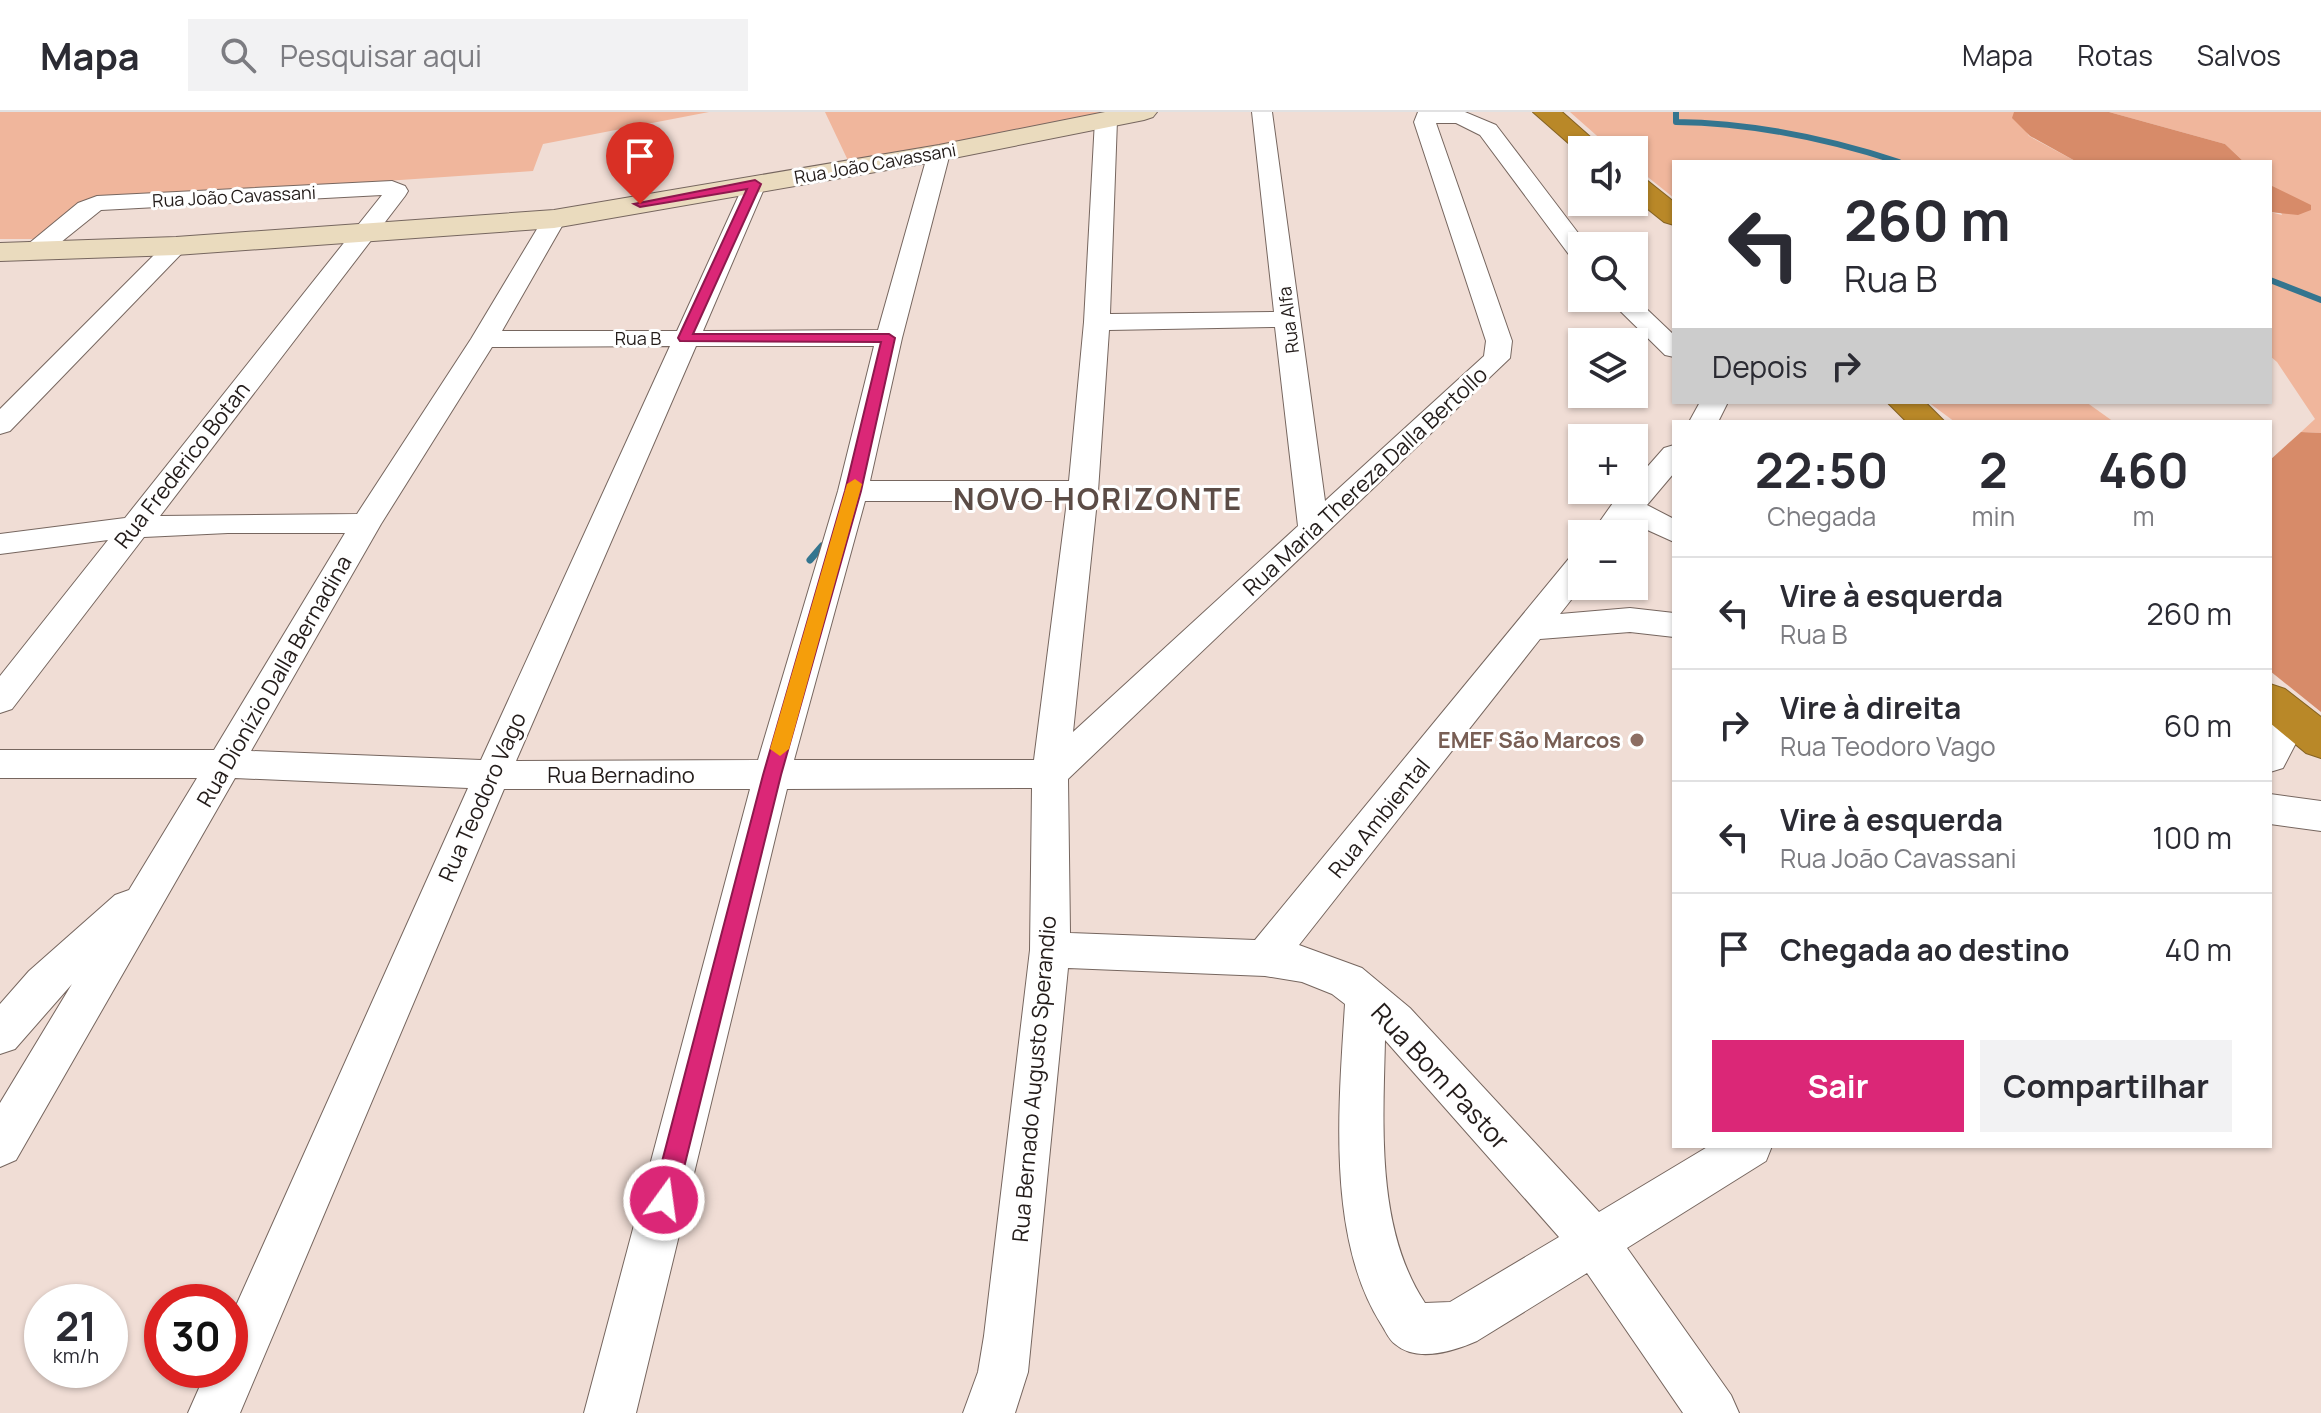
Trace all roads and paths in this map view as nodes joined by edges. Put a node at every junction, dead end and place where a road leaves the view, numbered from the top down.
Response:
1 (1144, 112) edge
2 (1262, 112) edge
3 (1546, 112) edge
4 (1106, 120) junction
5 (1575, 136) edge
6 (939, 153) junction
7 (755, 184) junction
8 (1648, 195) edge
9 (1672, 214) edge
10 (554, 219) junction
11 (367, 232) junction
12 (1568, 236) edge
13 (176, 246) junction
14 (36, 250) junction
15 (0, 252) edge
16 (0, 283) edge
17 (1635, 312) edge
18 (1288, 319) junction
19 (1097, 322) junction
20 (685, 338) junction
21 (889, 338) junction
22 (484, 339) junction
23 (1672, 347) edge
24 (1906, 404) edge
25 (1926, 420) edge
26 (0, 425) edge
27 (1672, 456) edge
28 (853, 491) junction
29 (1083, 491) junction
30 (1626, 507) junction
31 (1616, 520) edge
32 (366, 524) junction
33 (132, 527) junction
34 (1313, 528) junction
35 (1672, 531) edge
36 (0, 544) edge
37 (1568, 582) edge
38 (1672, 625) edge
39 (1531, 628) junction
40 (0, 700) edge
41 (2294, 719) edge
42 (2272, 755) edge
43 (0, 764) edge
44 (226, 764) junction
45 (1050, 774) junction
46 (492, 775) junction
47 (772, 775) junction
48 (2272, 809) edge
49 (2321, 816) edge
50 (153, 886) junction
51 (1050, 950) junction
52 (1265, 958) junction
53 (1366, 995) junction
54 (0, 1035) edge
55 (0, 1145) edge
56 (1747, 1148) edge
57 (1594, 1241) junction
58 (214, 1413) edge
59 (610, 1413) edge
60 (989, 1413) edge
61 (1713, 1413) edge

1 - 4 main road, Rua João Cavassani
2 - 18 street, Rua Alfa
3 - 5 highway
4 - 6 main road, Rua João Cavassani
4 - 19 street, Rua Bernado Augusto Sperandio
6 - 7 main road, Rua João Cavassani
6 - 21 street
7 - 10 main road, Rua João Cavassani
7 - 20 street, Rua Teodoro Vago
8 - 9 highway
10 - 11 main road, Rua João Cavassani
10 - 22 street, Rua Dionízio Dalla Bernadina
11 - 13 main road, Rua João Cavassani
11 - 14 street, Rua João Cavassani
11 - 33 street, Rua Frederico Botan
12 - 34 street, Rua Maria Thereza Dalla Bertollo
13 - 14 main road, Rua João Cavassani
13 - 26 street
14 - 15 main road, Rua João Cavassani
14 - 16 main road
17 - 23 street
18 - 19 street
18 - 34 street, Rua Alfa
19 - 29 street, Rua Bernado Augusto Sperandio
20 - 21 street, Rua B
20 - 22 street, Rua B
20 - 46 street, Rua Teodoro Vago
21 - 28 street
22 - 32 street, Rua Dionízio Dalla Bernadina
24 - 25 highway
27 - 30 street
28 - 29 street
28 - 47 street
29 - 45 street, Rua Bernado Augusto Sperandio
30 - 31 street
30 - 35 street
32 - 33 street
32 - 44 street, Rua Dionízio Dalla Bernadina
33 - 36 street
33 - 40 street, Rua Frederico Botan
34 - 45 street, Rua Maria Thereza Dalla Bertollo
37 - 39 street, Rua Ambiental
38 - 39 street
39 - 52 street, Rua Ambiental
41 - 42 street
43 - 44 street, Rua Bernadino
44 - 46 street, Rua Bernadino
44 - 50 street, Rua Dionízio Dalla Bernadina
45 - 47 street, Rua Bernadino
45 - 51 street, Rua Bernado Augusto Sperandio
46 - 47 street, Rua Bernadino
46 - 58 street, Rua Teodoro Vago
47 - 59 street
48 - 49 street
50 - 54 street
50 - 55 street, Rua Dionízio Dalla Bernadina
51 - 52 street, Rua Bom Pastor
51 - 60 street, Rua Bernado Augusto Sperandio
52 - 53 street, Rua Bom Pastor
53 - 57 street, Rua Bom Pastor
53 - 57 street
56 - 57 street
57 - 61 street, Rua Bom Pastor

